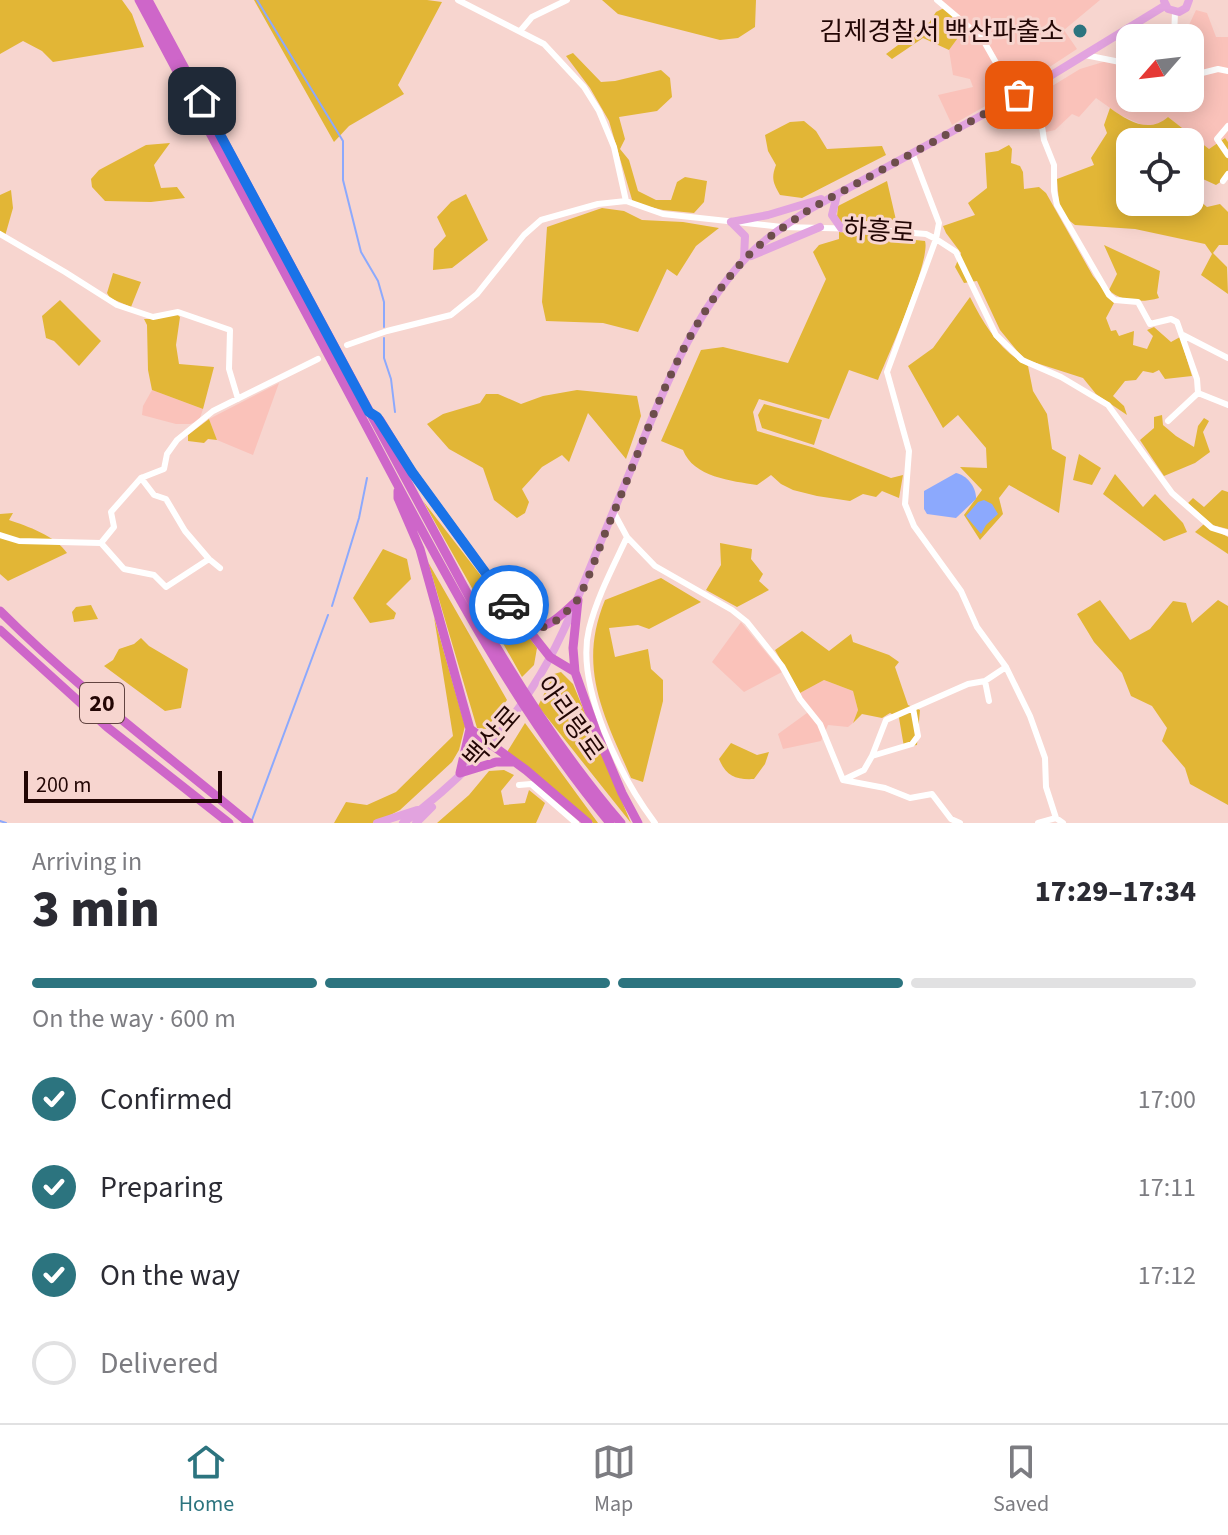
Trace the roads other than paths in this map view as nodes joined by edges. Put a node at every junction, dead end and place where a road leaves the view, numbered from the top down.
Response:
1 (139, 0) edge
2 (148, 0) edge
3 (458, 0) edge
4 (567, 0) edge
5 (937, 0) edge
6 (1189, 0) edge
7 (1165, 3) edge
8 (1175, 12) junction
9 (1175, 24) edge
10 (521, 30) junction
11 (1085, 55) junction
12 (1116, 61) edge
13 (1228, 71) edge
14 (1204, 72) edge
15 (1032, 87) junction
16 (1019, 95) junction
17 (1228, 126) edge
18 (913, 155) junction
19 (1228, 155) edge
20 (1228, 174) edge
21 (1223, 181) dead end
22 (837, 194) junction
23 (626, 201) junction
24 (731, 222) junction
25 (782, 227) junction
26 (820, 227) junction
27 (841, 228) junction
28 (0, 234) edge
29 (936, 239) junction
30 (744, 260) junction
31 (1183, 335) junction
32 (347, 345) dead end
33 (1228, 358) edge
34 (318, 359) dead end
35 (1198, 393) junction
36 (238, 399) junction
37 (1228, 405) edge
38 (369, 412) junction
39 (1168, 421) dead end
40 (141, 478) junction
41 (399, 488) junction
42 (614, 513) junction
43 (1228, 533) edge
44 (0, 535) edge
45 (627, 537) junction
46 (101, 543) junction
47 (209, 559) junction
48 (220, 568) dead end
49 (578, 600) junction
50 (0, 611) edge
51 (523, 623) junction
52 (0, 630) edge
53 (550, 657) junction
54 (1006, 667) junction
55 (575, 672) junction
56 (985, 681) junction
57 (989, 701) dead end
58 (913, 708) junction
59 (470, 729) junction
60 (489, 744) junction
61 (872, 756) junction
62 (514, 762) junction
63 (460, 773) junction
64 (843, 780) junction
65 (519, 785) dead end
66 (437, 798) junction
67 (422, 809) junction
68 (1059, 820) edge
69 (229, 823) edge
70 (249, 823) edge
71 (377, 823) edge
72 (403, 823) edge
73 (416, 823) edge
74 (576, 823) edge
75 (588, 823) edge
76 (610, 823) edge
77 (621, 823) edge
78 (638, 823) edge
79 (655, 823) edge
80 (960, 823) edge
81 (1038, 823) edge

1 - 41 highway, 아리랑로
2 - 38 highway, 아리랑로
3 - 10 street
4 - 10 street
5 - 16 street
6 - 8 main road
7 - 8 main road
7 - 11 main road, 백산로
8 - 9 street
10 - 23 street
11 - 12 street
11 - 15 main road, 백산로
13 - 14 street
15 - 16 main road, 백산로
15 - 31 street
16 - 18 main road, 백산로
17 - 19 street
18 - 22 main road, 백산로
18 - 29 street
20 - 21 street
22 - 24 main road
22 - 25 main road, 백산로
22 - 27 main road
23 - 24 street, 하흥로
23 - 32 street
24 - 25 street, 하흥로
24 - 30 main road
25 - 26 street, 하흥로
25 - 30 main road, 백산로
26 - 27 street, 하흥로
26 - 30 main road
27 - 29 street, 하흥로
28 - 36 street
29 - 43 street, 하흥로
29 - 54 street
30 - 42 main road, 백산로
31 - 33 street
31 - 35 street
34 - 36 street
35 - 37 street
35 - 39 street
36 - 40 street
38 - 51 highway
38 - 77 highway, 아리랑로
40 - 46 street
40 - 47 street
41 - 59 highway
41 - 76 highway, 아리랑로
42 - 45 street
42 - 49 main road, 백산로
44 - 46 street
45 - 64 street
45 - 79 street
46 - 47 street
47 - 48 street
49 - 51 highway
49 - 53 main road, 백산로
49 - 55 highway
50 - 70 highway, 20
51 - 53 highway
52 - 69 highway, 20
53 - 55 highway
53 - 60 main road, 백산로
54 - 56 street
54 - 68 street
55 - 78 highway
56 - 57 street
56 - 58 street
58 - 61 street
58 - 61 street
59 - 60 highway
59 - 63 highway
60 - 62 highway
60 - 63 main road, 백산로
61 - 64 street
62 - 63 highway
62 - 75 highway
63 - 66 main road, 백산로
64 - 80 street
65 - 74 street
66 - 67 main road, 백산로
66 - 73 main road
67 - 71 main road
67 - 72 main road, 백산로
68 - 81 street

